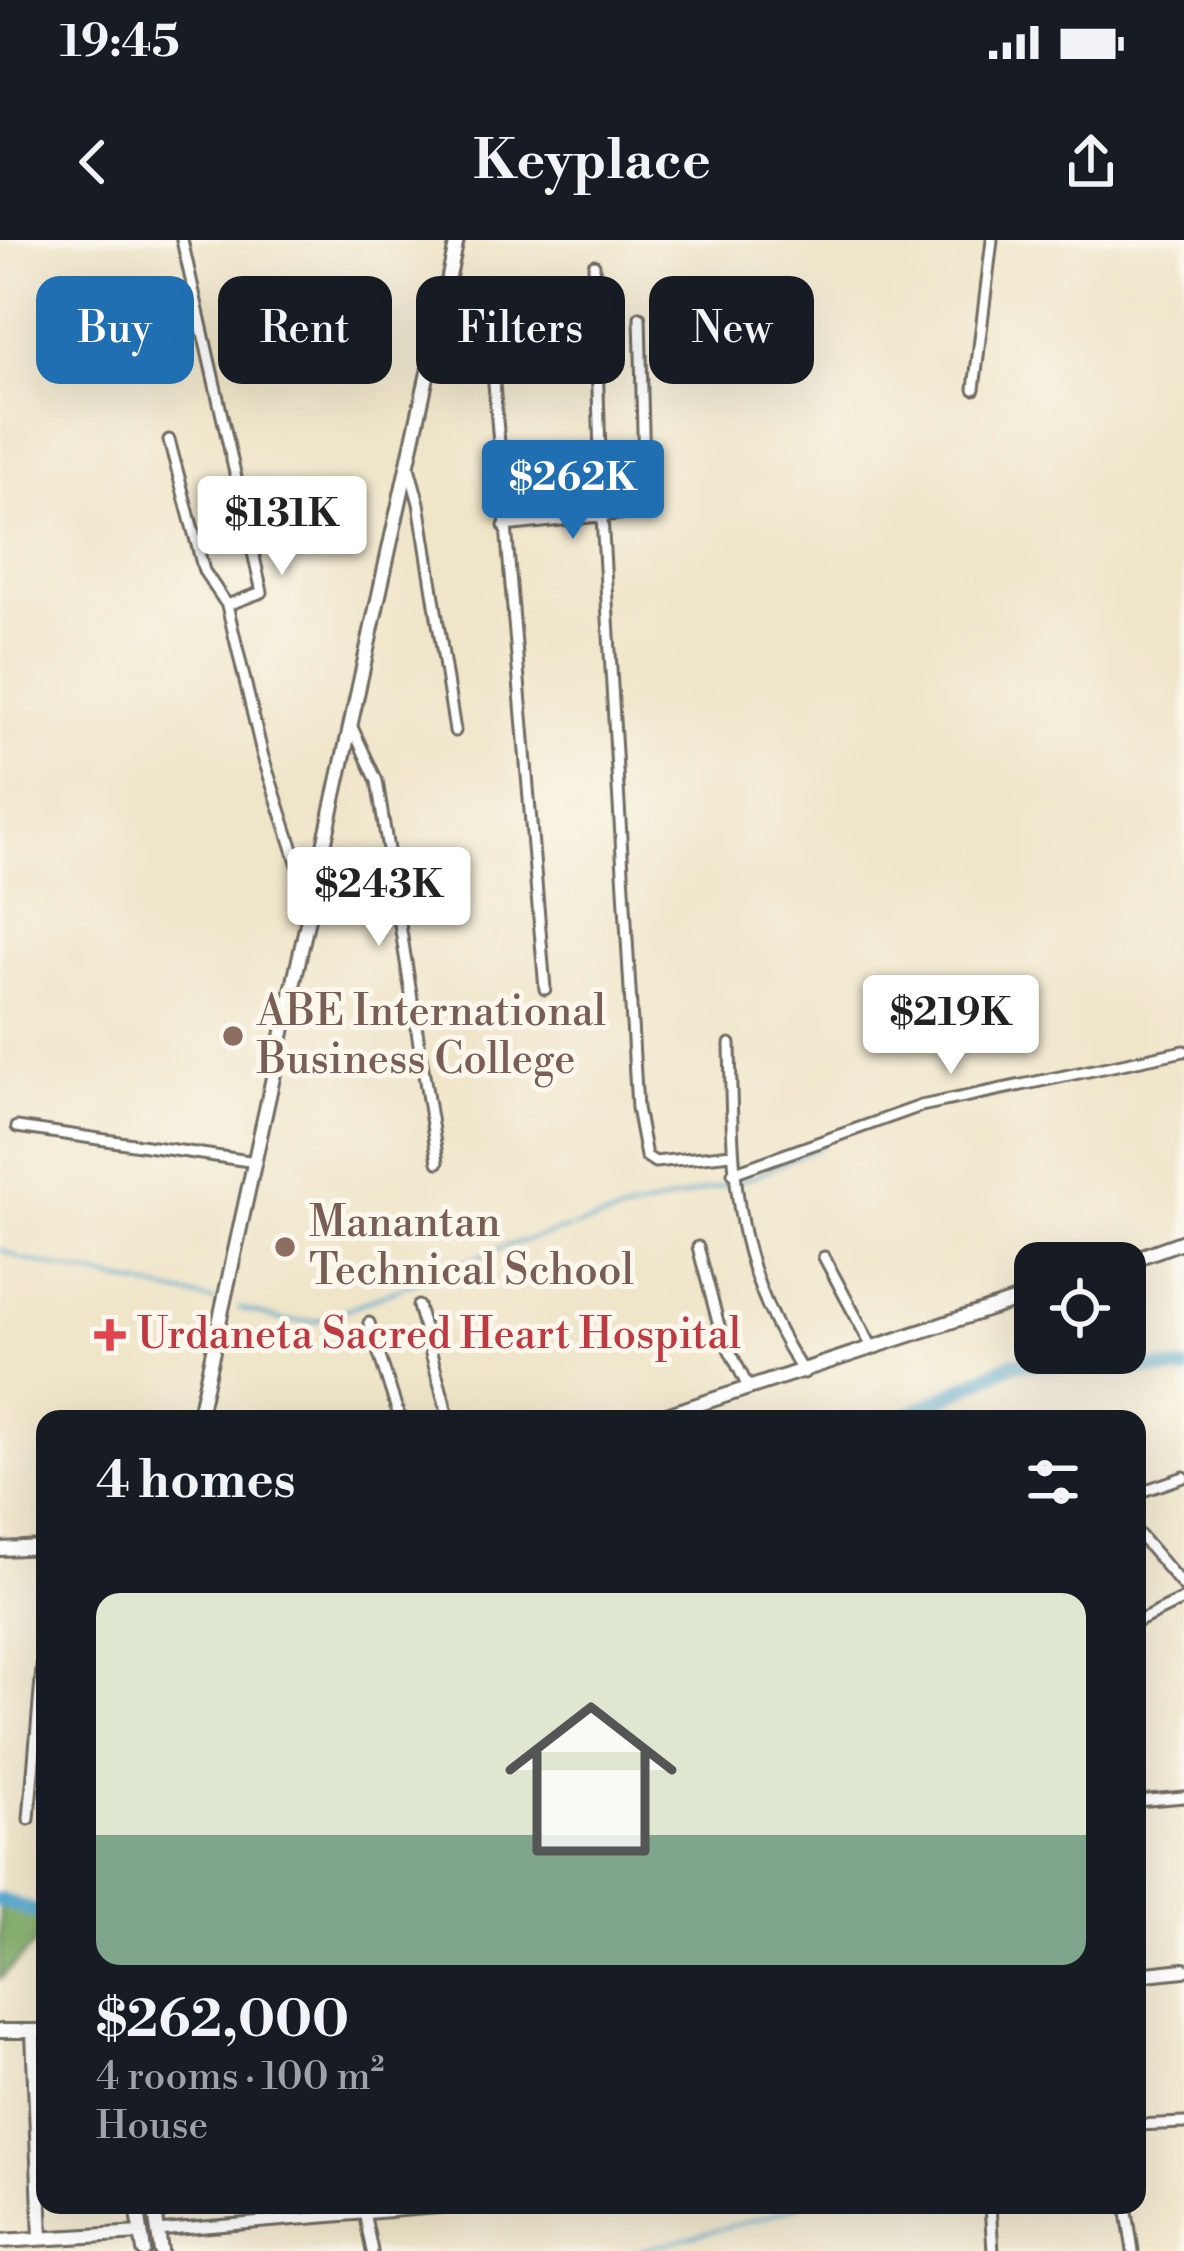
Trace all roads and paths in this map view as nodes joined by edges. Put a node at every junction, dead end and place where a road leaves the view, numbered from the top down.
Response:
1 (182, 240) edge
2 (457, 240) edge
3 (992, 240) edge
4 (595, 265) dead end
5 (449, 276) edge
6 (640, 317) dead end
7 (425, 384) edge
8 (492, 384) edge
9 (974, 388) dead end
10 (169, 440) dead end
11 (407, 464) junction
12 (602, 517) junction
13 (504, 526) junction
14 (226, 604) junction
15 (351, 725) junction
16 (455, 730) dead end
17 (311, 905) junction
18 (545, 989) dead end
19 (730, 1044) dead end
20 (1184, 1051) edge
21 (17, 1127) dead end
22 (732, 1154) junction
23 (256, 1162) junction
24 (438, 1162) dead end
25 (734, 1176) junction
26 (1184, 1241) edge
27 (698, 1246) dead end
28 (1146, 1255) edge
29 (824, 1257) dead end
30 (1014, 1301) edge
31 (418, 1306) dead end
32 (368, 1323) dead end
33 (873, 1349) junction
34 (804, 1373) junction
35 (749, 1389) junction
36 (200, 1410) edge
37 (397, 1410) edge
38 (446, 1410) edge
39 (682, 1410) edge
40 (1184, 1477) edge
41 (1146, 1490) edge
42 (1146, 1543) edge
43 (36, 1547) edge
44 (0, 1549) edge
45 (1184, 1587) edge
46 (1184, 1599) edge
47 (1146, 1617) edge
48 (36, 1738) edge
49 (1184, 1797) edge
50 (1146, 1800) edge
51 (29, 1819) dead end
52 (1184, 1970) edge
53 (1146, 1974) edge
54 (0, 2031) edge
55 (36, 2037) edge
56 (1184, 2123) edge
57 (1146, 2125) edge
58 (40, 2214) edge
59 (138, 2214) edge
60 (155, 2214) edge
61 (390, 2214) edge
62 (991, 2214) edge
63 (1127, 2214) edge
64 (364, 2217) junction
65 (157, 2231) junction
66 (141, 2233) junction
67 (0, 2241) edge
68 (40, 2245) edge
69 (144, 2251) edge
70 (161, 2251) edge
71 (372, 2251) edge
72 (993, 2251) edge
73 (1133, 2251) edge

1 - 14 street
2 - 5 main road
3 - 9 street
4 - 12 street
6 - 12 street
7 - 11 main road
8 - 13 street
10 - 14 street
11 - 15 main road
11 - 16 street
12 - 13 street
12 - 22 street
13 - 18 street
14 - 17 street
15 - 17 main road
15 - 24 street
17 - 23 main road
19 - 22 street
20 - 25 street
21 - 23 street
22 - 25 street
23 - 36 main road
25 - 34 street
26 - 28 main road
27 - 35 street
29 - 33 street
30 - 33 main road
31 - 38 street
32 - 37 street
33 - 34 main road
34 - 35 main road
35 - 39 main road
40 - 41 street
42 - 45 street
43 - 44 main road
46 - 47 street
48 - 51 street
49 - 50 street
52 - 53 main road
54 - 55 main road
56 - 57 street
58 - 68 main road
59 - 66 main road
60 - 65 main road
61 - 64 street
62 - 72 street
63 - 73 street
64 - 65 street
64 - 71 street
65 - 70 main road
66 - 68 main road
66 - 69 main road
67 - 68 main road

